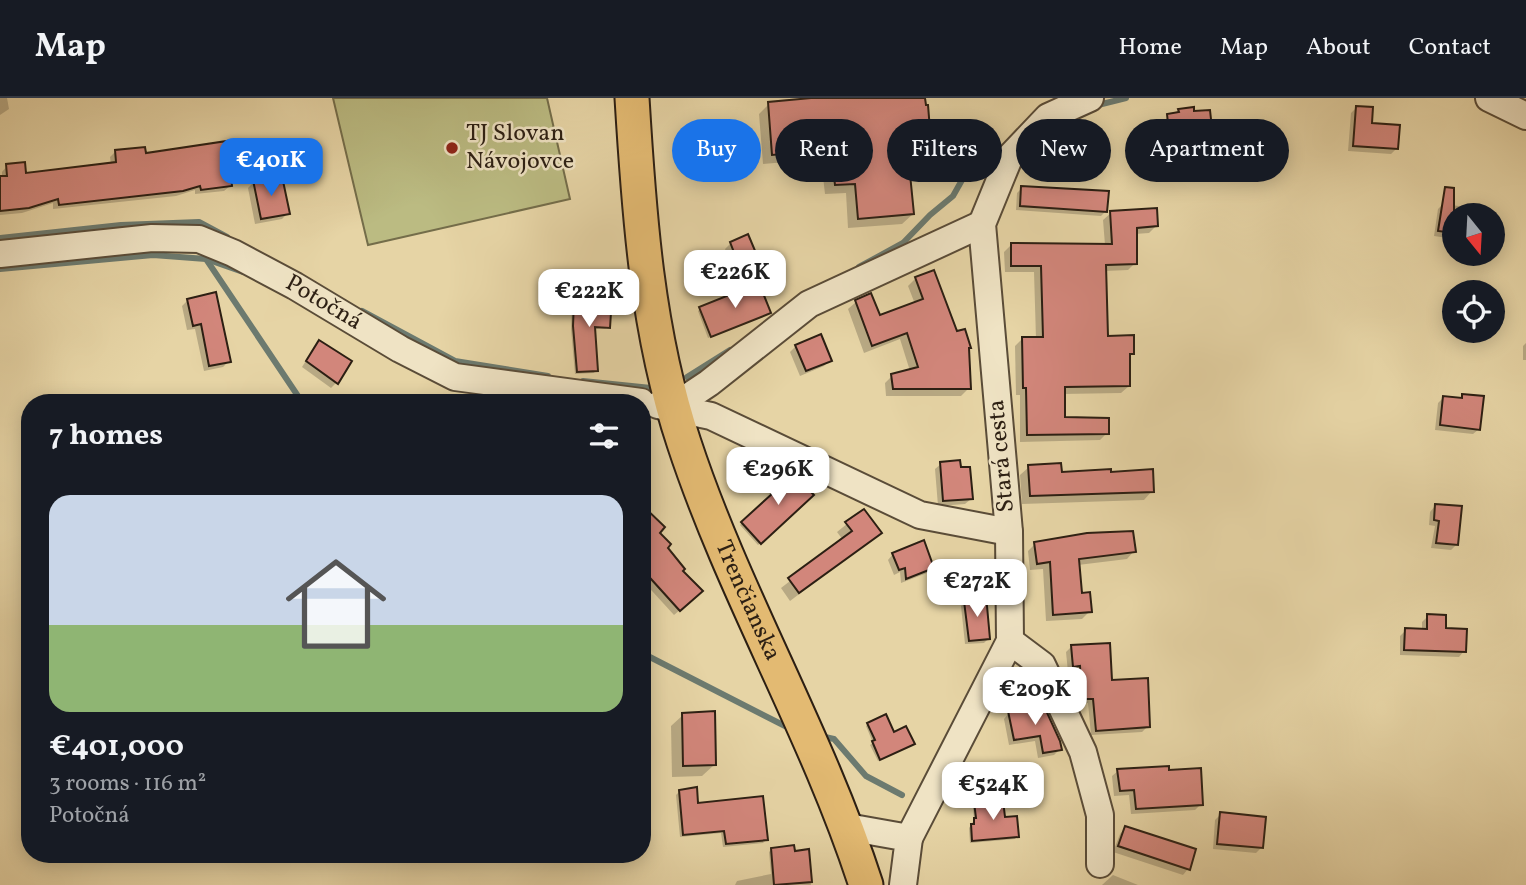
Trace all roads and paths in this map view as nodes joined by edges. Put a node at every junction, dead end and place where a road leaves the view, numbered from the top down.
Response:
1 (632, 98) edge
2 (1090, 98) edge
3 (1489, 98) edge
4 (1526, 116) edge
5 (982, 224) junction
6 (0, 254) edge
7 (579, 394) edge
8 (652, 404) edge
9 (1009, 532) junction
10 (1010, 641) junction
11 (847, 827) junction
12 (909, 838) junction
13 (1100, 864) dead end
14 (866, 885) edge
15 (903, 885) edge

1 - 8 main road, Trenčianska
2 - 5 street, Stará cesta
3 - 4 street
5 - 8 street
5 - 9 street, Stará cesta
6 - 7 street, Potočná
8 - 9 street, Potočná
8 - 11 main road, Trenčianska
9 - 10 street, Stará cesta
10 - 12 street, Stará cesta
10 - 13 street
11 - 12 street
11 - 14 main road, Trenčianska
12 - 15 street, Stará cesta

